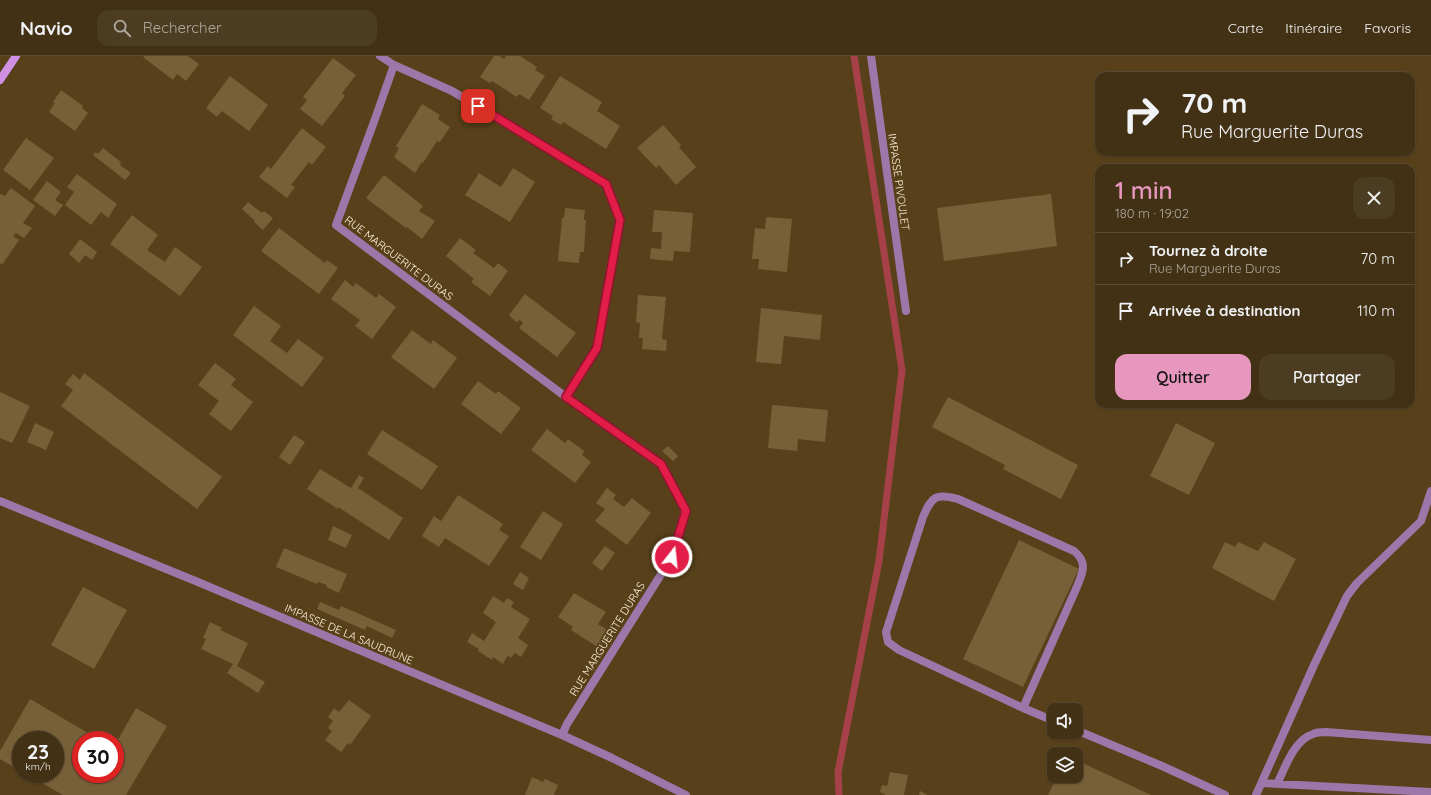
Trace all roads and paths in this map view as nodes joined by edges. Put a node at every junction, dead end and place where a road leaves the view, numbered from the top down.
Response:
1 (16, 56) edge
2 (380, 56) edge
3 (871, 56) edge
4 (394, 65) junction
5 (0, 80) edge
6 (906, 311) dead end
7 (566, 397) junction
8 (1431, 491) edge
9 (0, 501) edge
10 (1023, 708) junction
11 (1047, 718) edge
12 (1083, 733) edge
13 (562, 735) junction
14 (1431, 740) edge
15 (1262, 783) junction
16 (1277, 784) junction
17 (1431, 792) edge
18 (686, 795) edge
19 (1225, 795) edge
20 (1256, 795) edge

1 - 5 main road
2 - 4 street
3 - 6 street, IMPASSE PIVOULET
4 - 7 street, RUE MARGUERITE DURAS
4 - 7 street
7 - 13 street, RUE MARGUERITE DURAS
8 - 15 street
9 - 13 street, IMPASSE DE LA SAUDRUNE
10 - 10 street
10 - 11 street
12 - 19 street
13 - 18 street, IMPASSE DE LA SAUDRUNE
14 - 16 street
15 - 16 street
15 - 20 street
16 - 17 street

